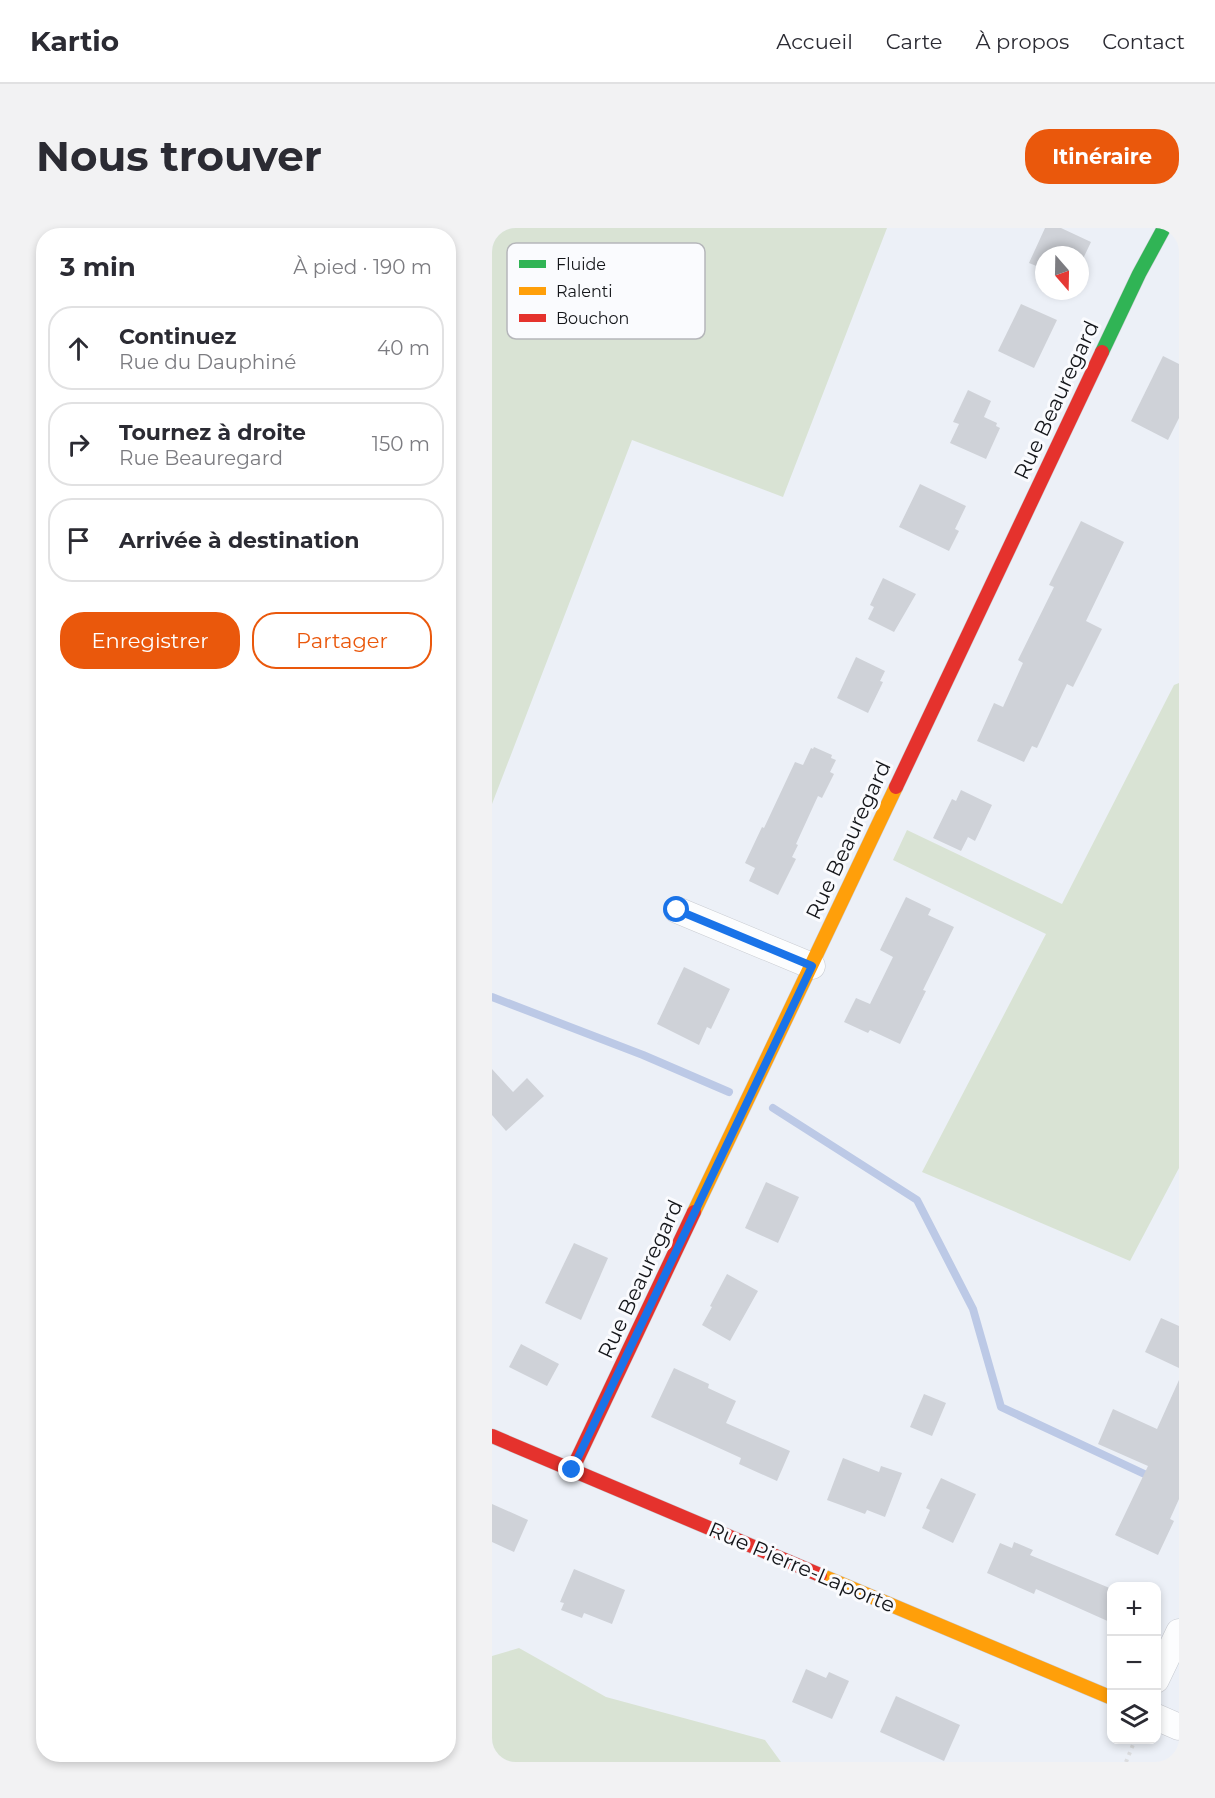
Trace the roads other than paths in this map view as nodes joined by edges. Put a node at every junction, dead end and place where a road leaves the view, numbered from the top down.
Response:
1 (1164, 228) edge
2 (677, 910) dead end
3 (812, 966) junction
4 (492, 1436) edge
5 (572, 1470) junction
6 (1179, 1632) edge
7 (1161, 1670) edge
8 (1107, 1696) edge
9 (1161, 1719) edge
10 (1179, 1727) edge

1 - 3 street, Rue Beauregard
2 - 3 street
3 - 5 street, Rue Beauregard
4 - 5 street, Rue Pierre-Laporte
5 - 8 street, Rue Pierre-Laporte
6 - 7 street
9 - 10 street

